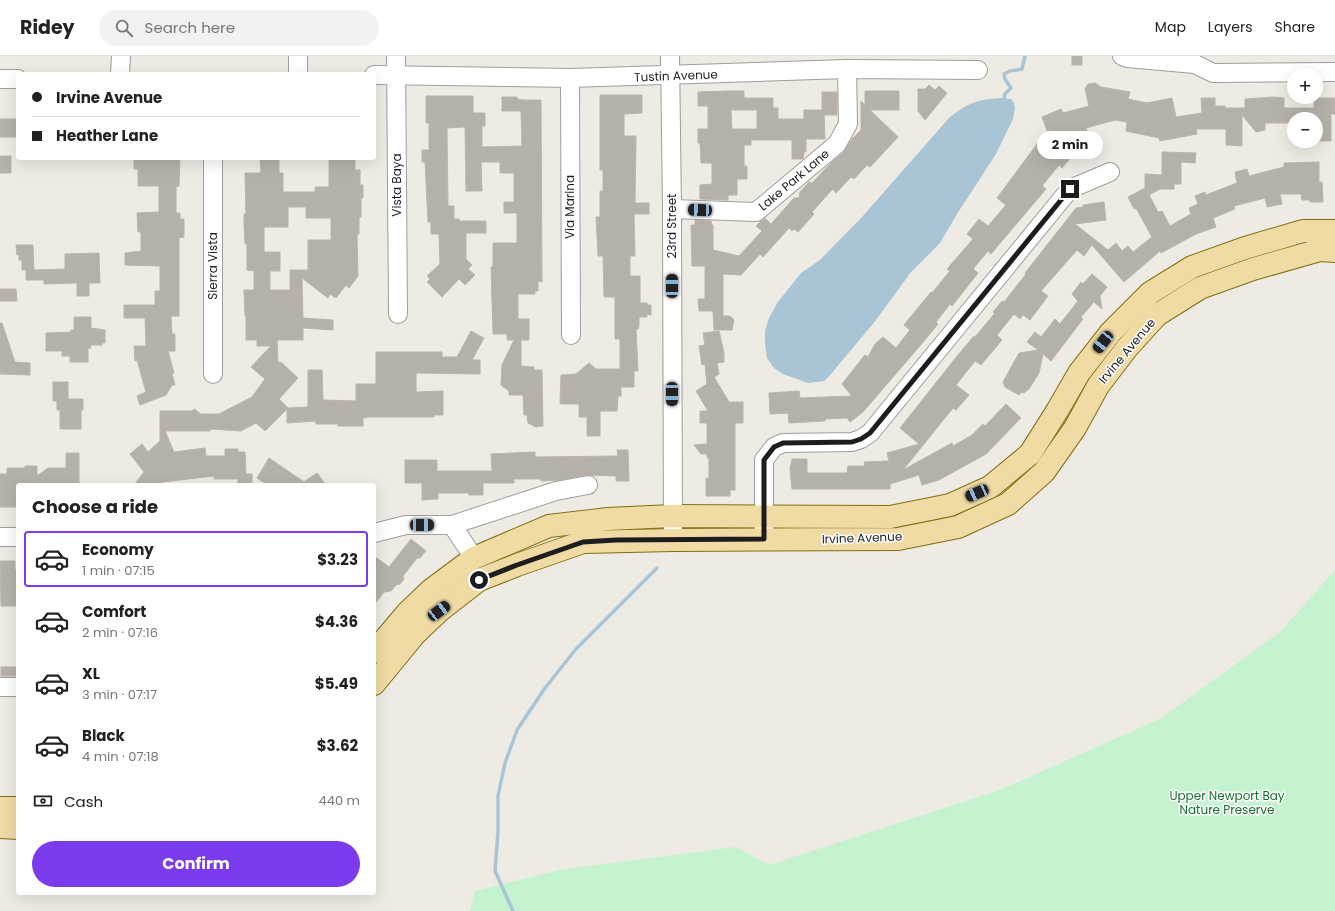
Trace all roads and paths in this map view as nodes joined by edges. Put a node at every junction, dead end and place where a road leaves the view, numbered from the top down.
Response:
1 (121, 56) edge
2 (298, 56) edge
3 (396, 56) edge
4 (670, 56) edge
5 (1122, 56) edge
6 (847, 69) junction
7 (978, 70) dead end
8 (120, 72) edge
9 (298, 72) edge
10 (1335, 72) edge
11 (396, 75) junction
12 (376, 76) edge
13 (670, 76) junction
14 (570, 78) junction
15 (0, 79) edge
16 (16, 79) edge
17 (213, 160) edge
18 (1110, 172) dead end
19 (672, 209) junction
20 (1335, 231) edge
21 (1335, 251) edge
22 (398, 314) dead end
23 (571, 336) dead end
24 (213, 374) dead end
25 (588, 485) dead end
26 (672, 516) junction
27 (764, 518) junction
28 (452, 525) junction
29 (376, 532) edge
30 (0, 537) edge
31 (16, 537) edge
32 (764, 539) junction
33 (673, 540) junction
34 (474, 558) junction
35 (376, 650) edge
36 (376, 682) edge
37 (0, 687) edge
38 (16, 687) edge
39 (0, 808) edge
40 (16, 808) edge
41 (0, 827) edge
42 (16, 828) edge

1 - 8 street
2 - 9 street
3 - 11 street, Vista Baya
4 - 13 street, 23rd Street
5 - 10 street
6 - 7 street, Tustin Avenue
6 - 13 street, Tustin Avenue
6 - 19 street, Lake Park Lane
11 - 12 street, Tustin Avenue
11 - 14 street, Tustin Avenue
11 - 22 street, Vista Baya
13 - 14 street, Tustin Avenue
13 - 19 street, 23rd Street
14 - 23 street, Via Marina
15 - 16 street
17 - 24 street, Sierra Vista
18 - 27 street
19 - 26 street, 23rd Street
20 - 27 main road, Irvine Avenue
21 - 32 main road, Irvine Avenue
25 - 28 street
26 - 27 main road, Irvine Avenue
26 - 33 street, 23rd Street
26 - 34 main road, Irvine Avenue
27 - 32 street
28 - 29 street
28 - 34 street
30 - 31 street
32 - 33 main road, Irvine Avenue
33 - 36 main road, Irvine Avenue
34 - 35 main road, Irvine Avenue
37 - 38 street
39 - 40 main road
41 - 42 main road

